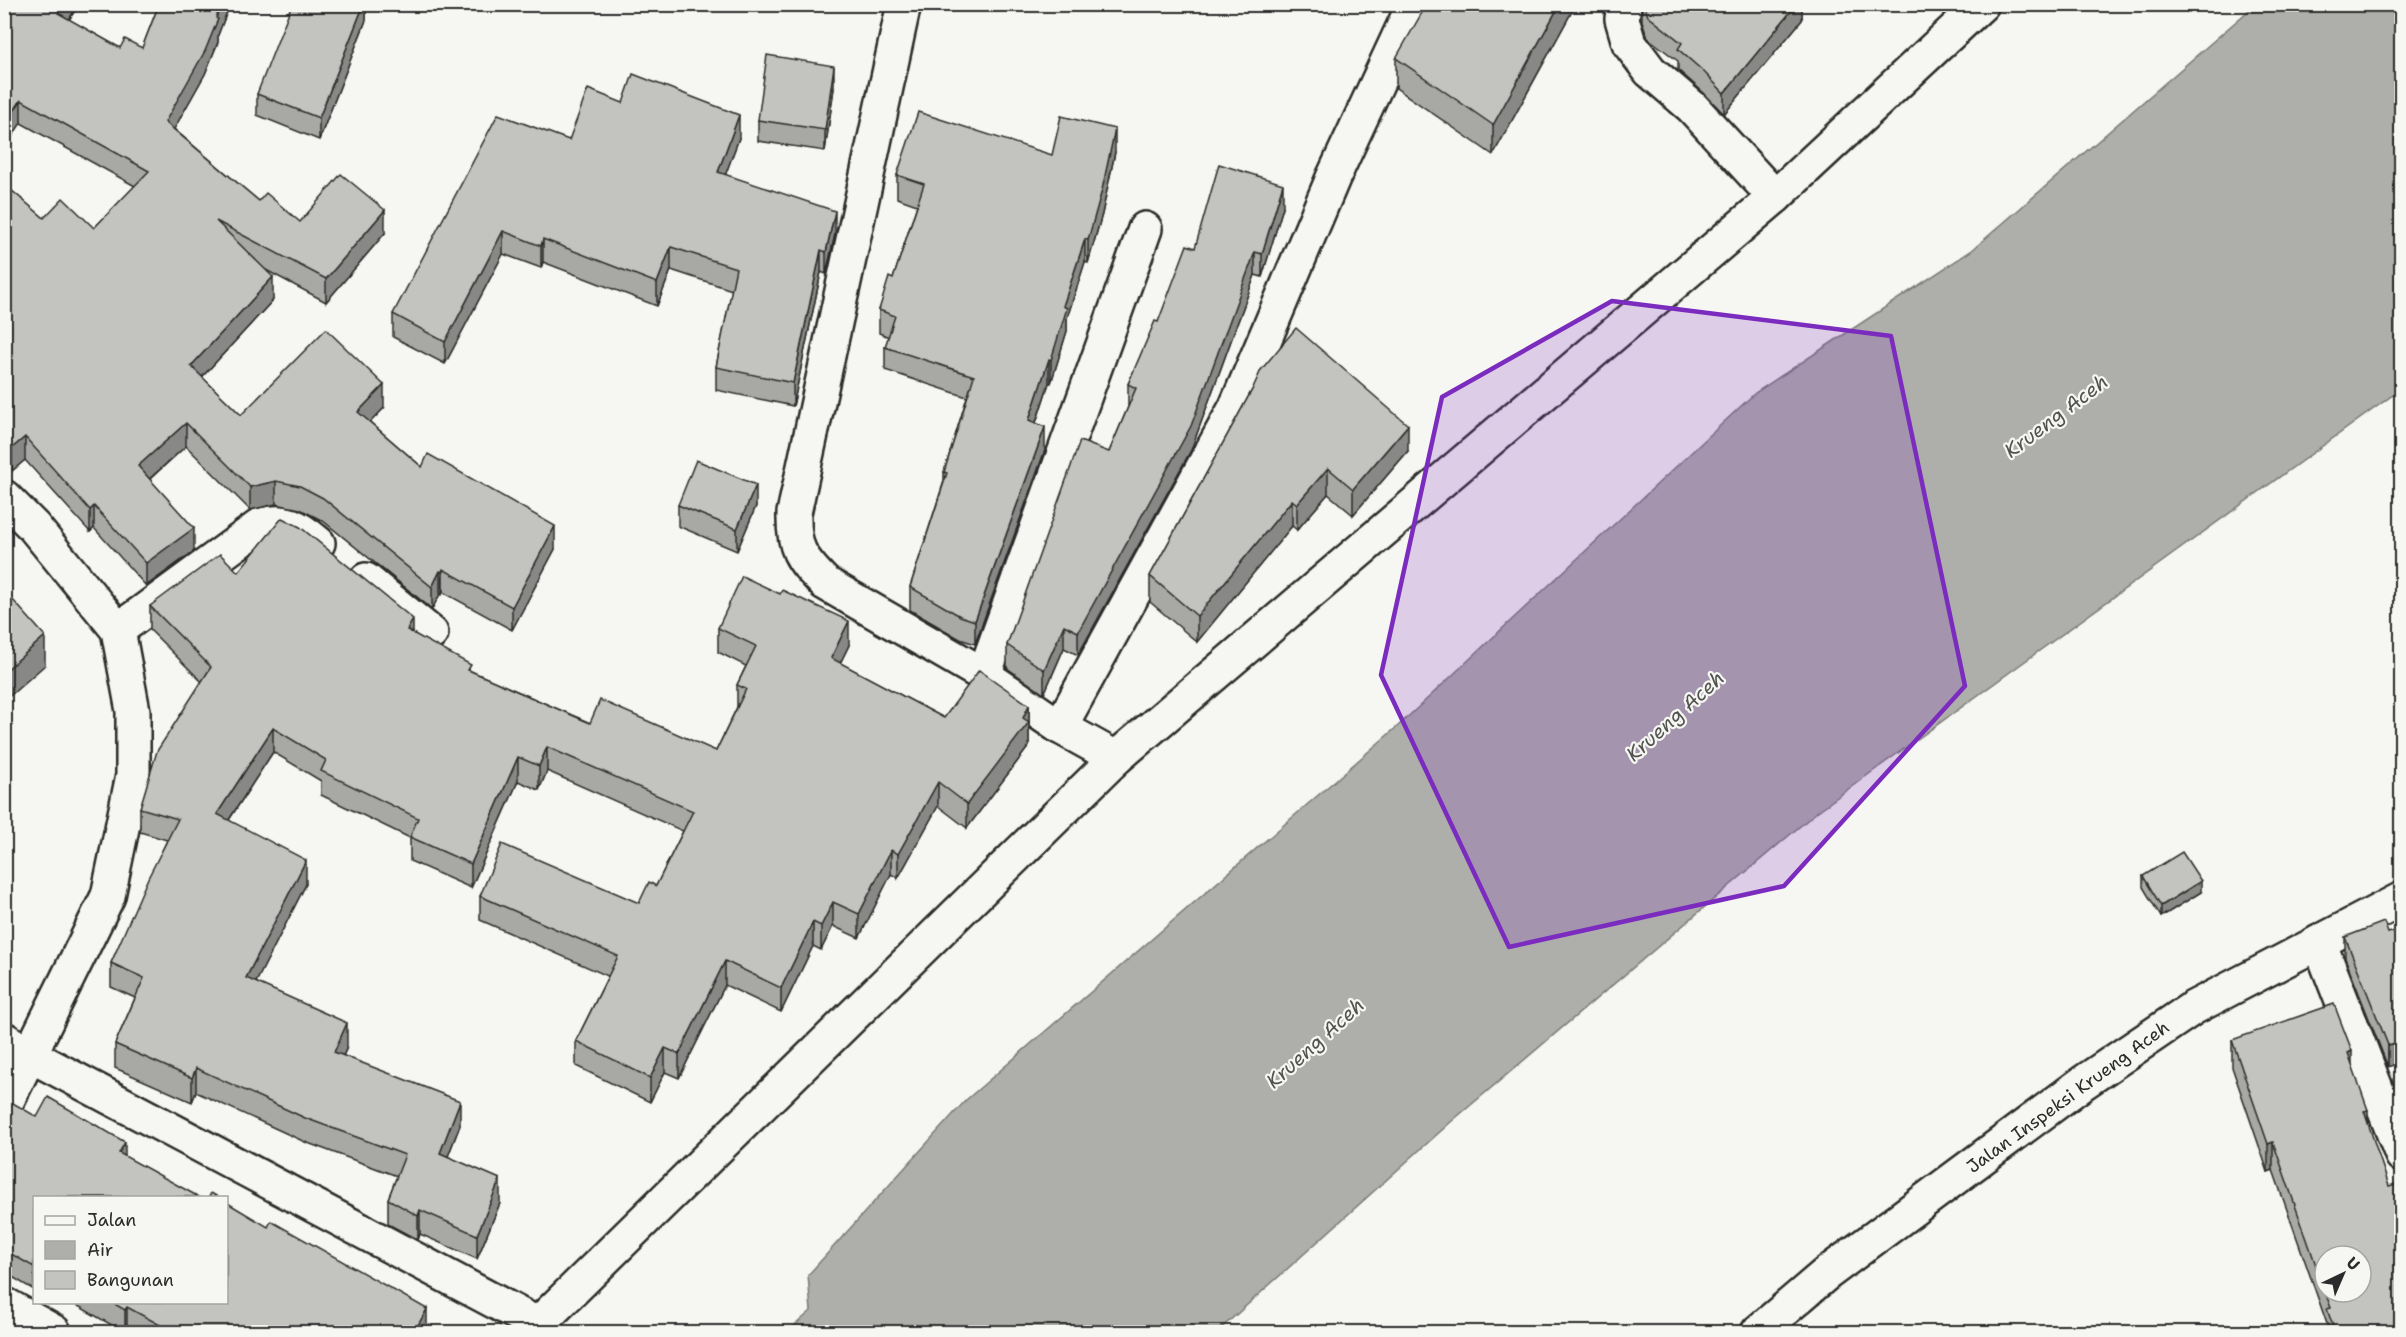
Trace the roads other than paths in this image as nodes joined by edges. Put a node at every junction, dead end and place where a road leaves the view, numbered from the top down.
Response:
1 (904, 4) edge
2 (1414, 4) edge
3 (1624, 4) edge
4 (1982, 4) edge
5 (1775, 196) junction
6 (1145, 229) dead end
7 (4, 497) edge
8 (118, 630) junction
9 (431, 633) dead end
10 (984, 675) junction
11 (1060, 727) junction
12 (1116, 758) junction
13 (2402, 899) edge
14 (2319, 942) junction
15 (17, 1047) edge
16 (4, 1107) edge
17 (2402, 1155) edge
18 (4, 1304) edge
19 (535, 1329) edge
20 (54, 1332) edge
21 (1758, 1332) edge

1 - 10 street
2 - 11 street
3 - 5 street
4 - 5 street
5 - 12 street
6 - 10 street
7 - 8 street
8 - 9 street
8 - 15 street
10 - 11 street
11 - 12 street
12 - 19 street
13 - 14 street, Jalan Inspeksi Krueng Aceh
14 - 17 street
14 - 21 street, Jalan Inspeksi Krueng Aceh
15 - 16 street
15 - 19 street
18 - 20 street

